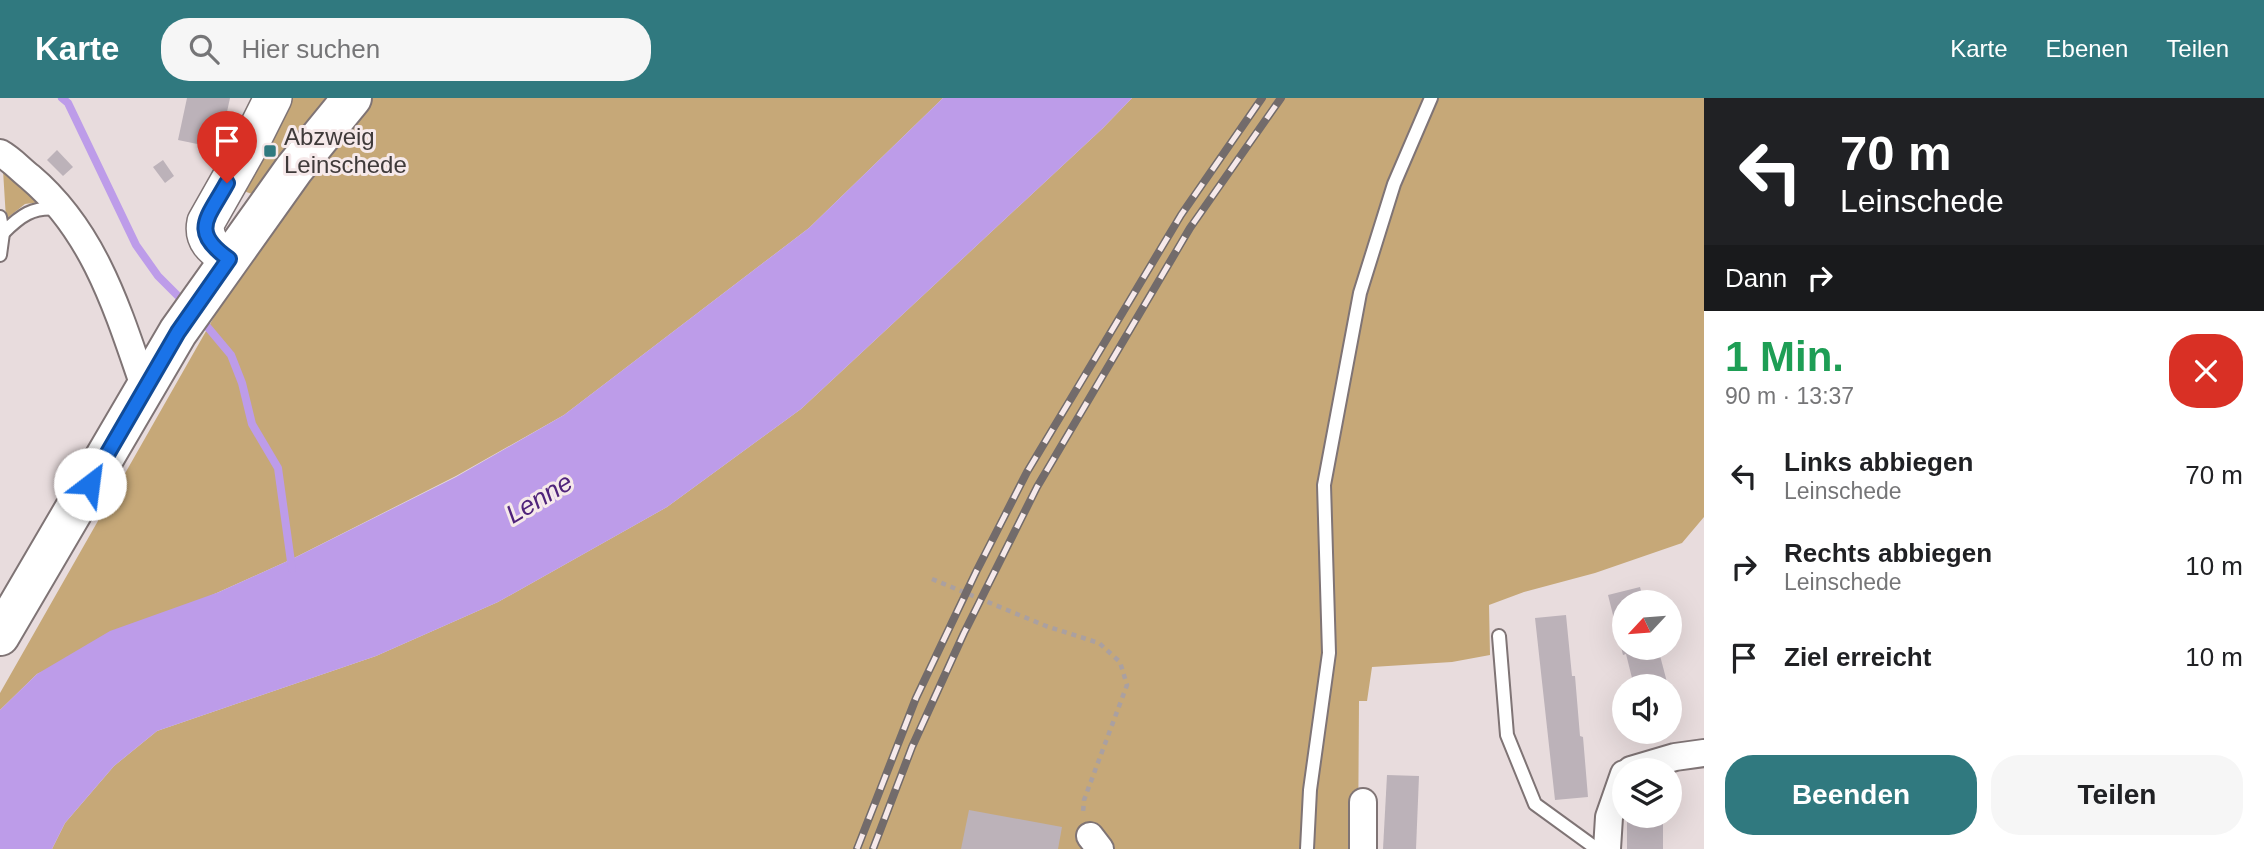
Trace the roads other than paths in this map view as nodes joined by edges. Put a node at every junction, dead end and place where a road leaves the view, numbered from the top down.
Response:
1 (273, 98) edge
2 (352, 98) edge
3 (1431, 98) edge
4 (0, 153) edge
5 (62, 209) junction
6 (0, 217) edge
7 (3, 233) junction
8 (0, 255) edge
9 (229, 259) junction
10 (145, 389) junction
11 (0, 636) edge
12 (1499, 636) dead end
13 (1704, 753) edge
14 (1672, 758) edge
15 (1363, 802) dead end
16 (1612, 808) edge
17 (1307, 849) edge
18 (1363, 849) edge
19 (1597, 849) edge
20 (1607, 849) edge

1 - 9 main road
2 - 9 main road
3 - 17 lane
4 - 5 street
5 - 7 lane
5 - 10 street
6 - 7 lane
7 - 8 lane
9 - 10 main road
10 - 11 main road
12 - 19 lane
13 - 14 street
15 - 18 street
16 - 20 street

